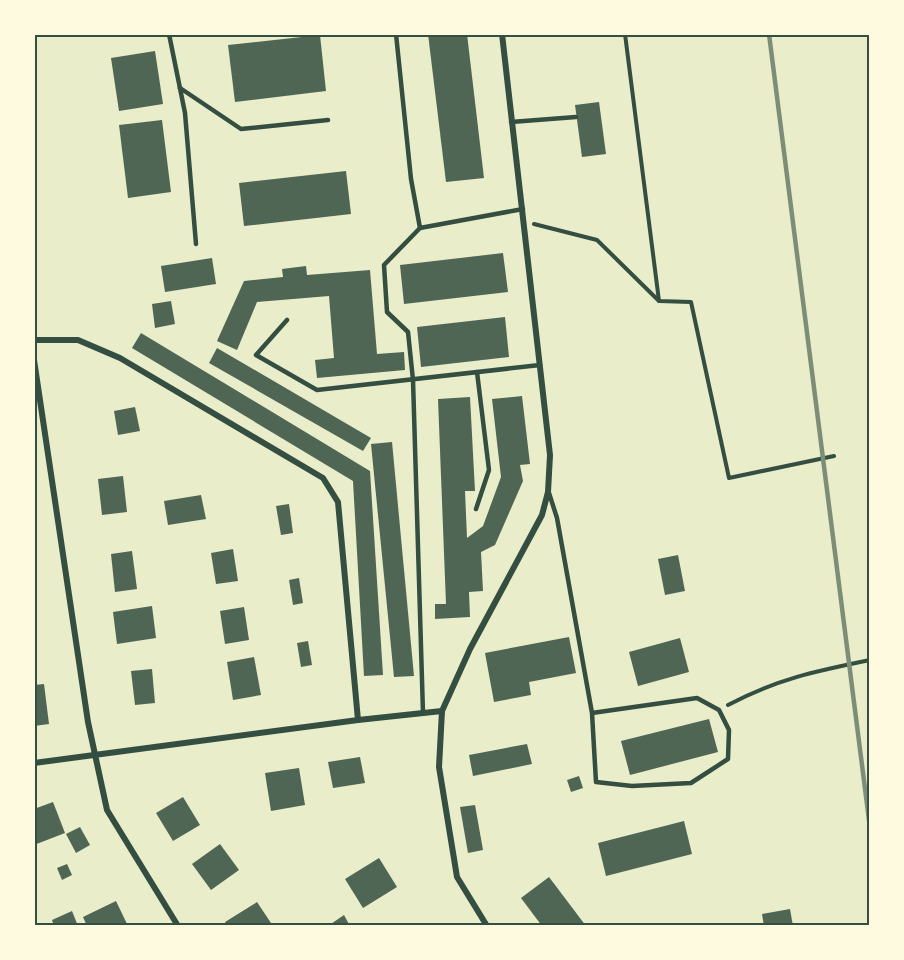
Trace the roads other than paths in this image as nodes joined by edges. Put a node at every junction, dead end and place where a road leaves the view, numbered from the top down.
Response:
1 (169, 34) edge
2 (396, 34) edge
3 (502, 34) edge
4 (180, 88) junction
5 (576, 117) dead end
6 (327, 120) dead end
7 (511, 122) junction
8 (523, 209) junction
9 (420, 228) junction
10 (196, 244) dead end
11 (287, 320) dead end
12 (34, 340) edge
13 (34, 360) edge
14 (540, 365) junction
15 (477, 372) junction
16 (413, 380) junction
17 (548, 492) junction
18 (476, 509) dead end
19 (442, 711) junction
20 (423, 713) junction
21 (592, 713) junction
22 (358, 720) junction
23 (95, 756) junction
24 (34, 763) edge
25 (178, 926) edge
26 (487, 926) edge

1 - 4 lane
2 - 9 lane
3 - 7 street
4 - 6 lane
4 - 10 lane
5 - 7 lane
7 - 8 street
8 - 9 lane
8 - 14 street
9 - 16 lane
11 - 16 lane
12 - 22 street
13 - 23 street
14 - 15 lane
14 - 17 street
15 - 16 lane
15 - 18 lane
16 - 20 lane
17 - 19 street
17 - 21 lane
19 - 20 street
19 - 26 street
20 - 22 street
21 - 21 lane
22 - 23 street
23 - 24 street
23 - 25 street

